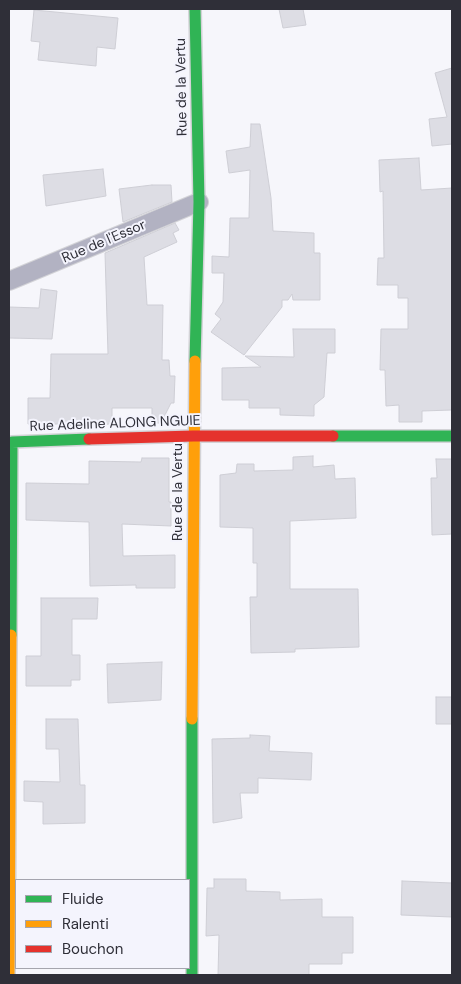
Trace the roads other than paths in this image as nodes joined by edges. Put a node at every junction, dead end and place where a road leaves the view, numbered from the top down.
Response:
1 (195, 9) edge
2 (199, 202) junction
3 (9, 281) edge
4 (193, 436) junction
5 (452, 436) edge
6 (9, 975) edge
7 (192, 975) edge

1 - 2 street, Rue de la Vertu
2 - 3 street, Rue de l'Essor
2 - 4 street, Rue de la Vertu
4 - 5 street, Rue Adeline ALONG NGUIE
4 - 6 street, Rue Adeline ALONG NGUIE
4 - 7 street, Rue de la Vertu

